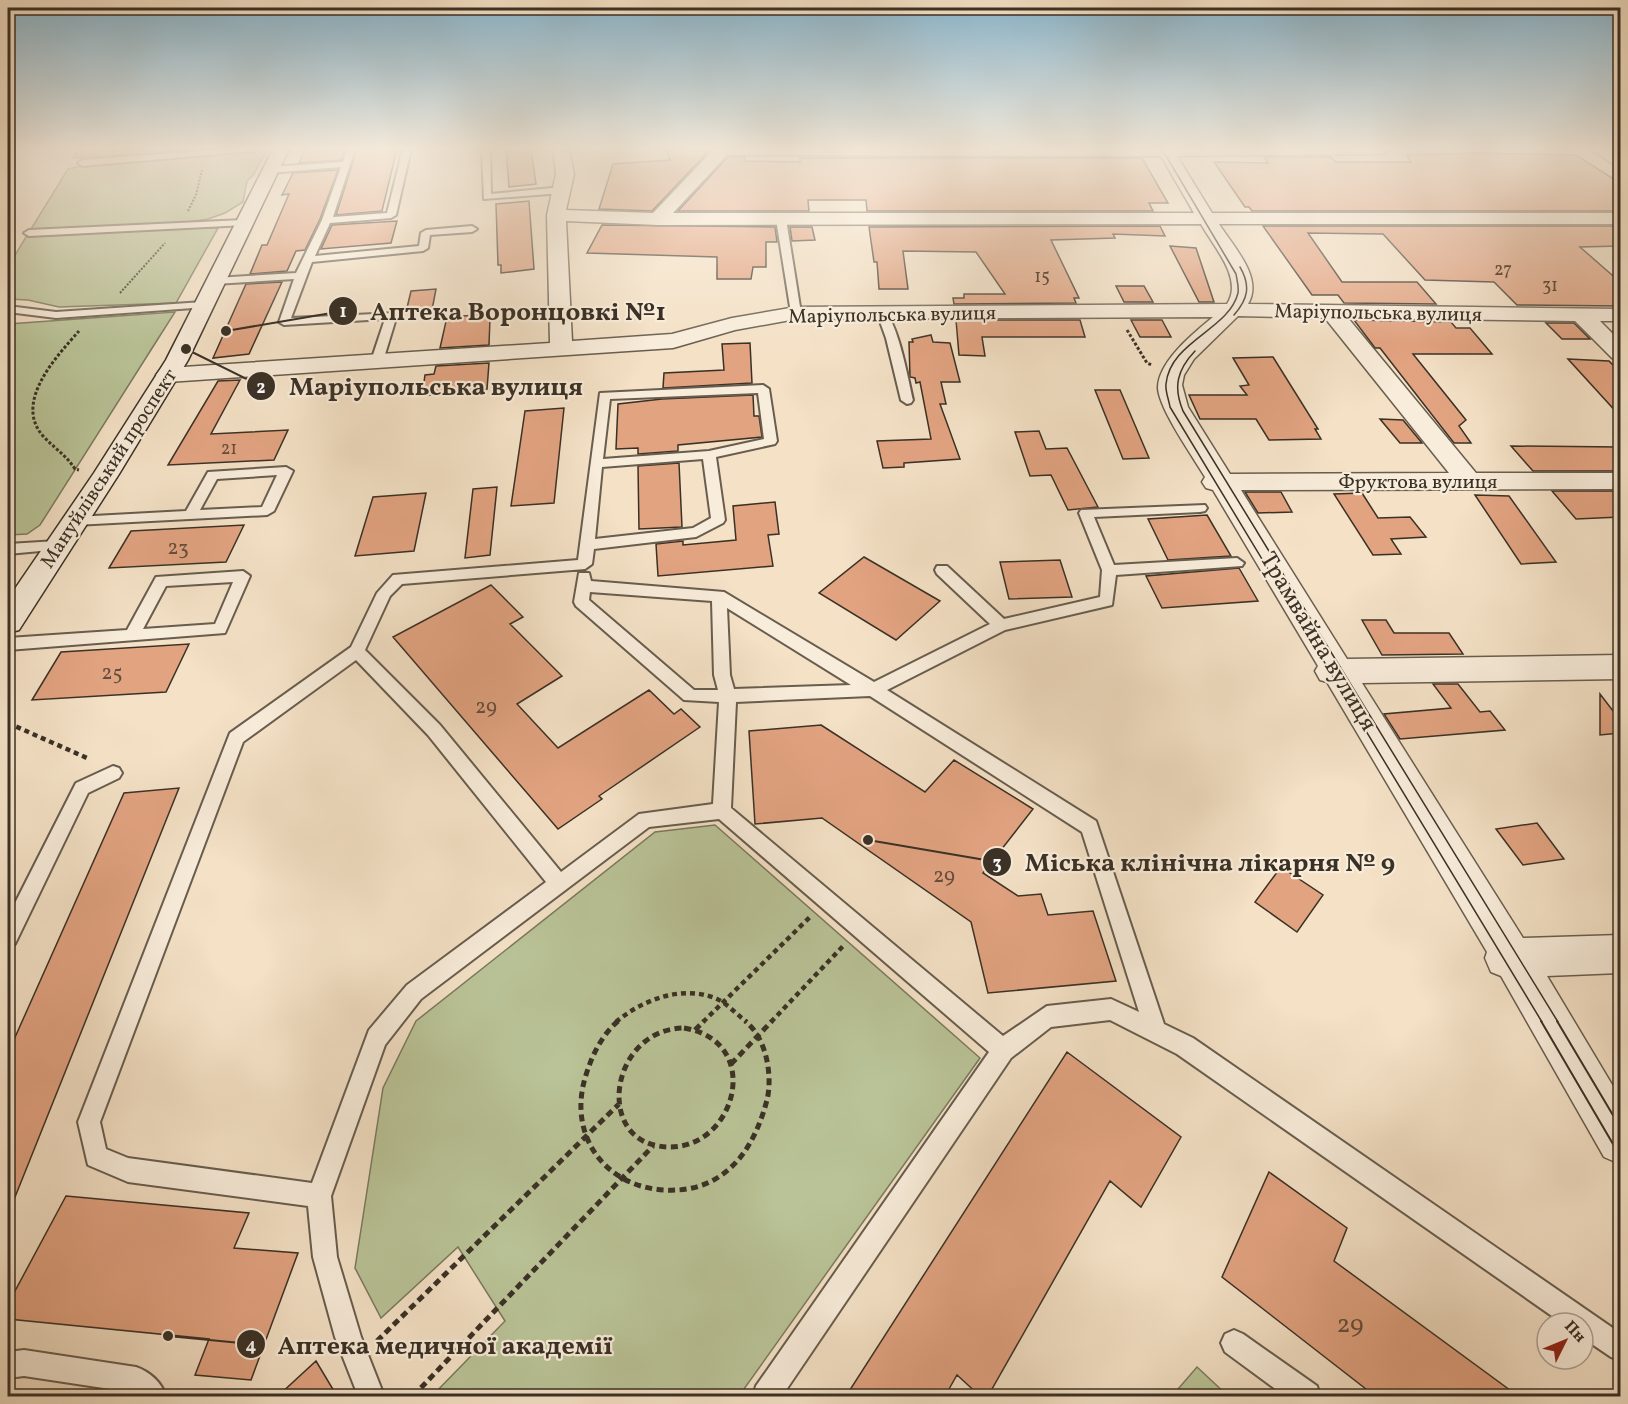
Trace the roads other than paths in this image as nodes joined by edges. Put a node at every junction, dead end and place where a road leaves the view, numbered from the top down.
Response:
1 (247, 215) edge
2 (329, 215) edge
3 (391, 215) edge
4 (556, 215) joint
5 (662, 215) edge
6 (1206, 217) junction
7 (1620, 218) edge
8 (658, 219) junction
9 (781, 219) junction
10 (327, 220) junction
11 (243, 223) junction
12 (472, 228) dead end
13 (29, 233) dead end
14 (310, 259) junction
15 (300, 276) junction
16 (215, 281) junction
17 (203, 305) junction
18 (8, 309) edge
19 (1233, 310) junction
20 (1332, 312) junction
21 (796, 313) junction
22 (882, 313) junction
23 (1580, 314) junction
24 (1620, 315) edge
25 (561, 348) junction
26 (1620, 353) edge
27 (377, 361) junction
28 (168, 375) junction
29 (907, 400) dead end
30 (709, 455) junction
31 (596, 464) junction
32 (1468, 480) junction
33 (1218, 481) junction
34 (1620, 481) edge
35 (1200, 508) dead end
36 (191, 514) junction
37 (75, 521) junction
38 (587, 545) junction
39 (57, 546) junction
40 (8, 549) edge
41 (1237, 563) dead end
42 (585, 564) junction
43 (942, 570) dead end
44 (1109, 570) junction
45 (583, 586) junction
46 (719, 596) junction
47 (8, 622) edge
48 (1001, 625) junction
49 (132, 635) junction
50 (8, 644) edge
51 (357, 651) junction
52 (1620, 667) edge
53 (1334, 671) junction
54 (873, 690) junction
55 (728, 696) junction
56 (113, 773) dead end
57 (722, 811) junction
58 (559, 884) junction
59 (8, 937) edge
60 (1620, 954) edge
61 (1509, 958) junction
62 (1156, 1032) junction
63 (1003, 1050) junction
64 (1620, 1141) edge
65 (318, 1196) junction
66 (1234, 1343) dead end
67 (1620, 1348) edge
68 (8, 1365) edge
69 (370, 1395) edge
70 (153, 1396) edge
71 (766, 1396) edge
72 (1307, 1396) edge

1 - 11 street, Мануйлівський проспект
2 - 10 lane
3 - 10 lane
4 - 8 street
4 - 25 street
5 - 8 street
6 - 7 street
6 - 9 street
6 - 19 street
8 - 9 street
9 - 21 lane
10 - 14 lane
11 - 13 lane
11 - 16 street, Мануйлівський проспект
12 - 14 lane
14 - 15 lane
15 - 16 lane
15 - 27 lane
16 - 17 street, Мануйлівський проспект
17 - 18 lane
17 - 28 street, Мануйлівський проспект
19 - 20 street, Маріупольська вулиця
19 - 22 street, Маріупольська вулиця
19 - 33 street, Трамвайна вулиця
20 - 23 street, Маріупольська вулиця
20 - 32 street
21 - 22 street, Маріупольська вулиця
21 - 25 street, Маріупольська вулиця
22 - 29 lane
23 - 24 street, Маріупольська вулиця
23 - 26 street
25 - 27 street, Маріупольська вулиця
27 - 28 street, Маріупольська вулиця
28 - 37 street, Мануйлівський проспект
30 - 31 lane
30 - 31 lane
30 - 38 lane
31 - 38 lane
32 - 33 street, Фруктова вулиця
32 - 34 street, Фруктова вулиця
33 - 53 street, Трамвайна вулиця
35 - 44 lane
36 - 36 lane
36 - 37 lane
37 - 39 street, Мануйлівський проспект
38 - 42 lane
39 - 40 lane
39 - 47 street, Мануйлівський проспект
41 - 44 lane
42 - 45 lane
42 - 51 lane
43 - 48 lane
44 - 48 lane
45 - 46 lane
45 - 55 lane
46 - 54 lane
46 - 55 lane
48 - 54 lane
49 - 49 lane
49 - 50 lane
51 - 58 lane
51 - 65 lane
52 - 53 street
53 - 61 street, Трамвайна вулиця
54 - 55 lane
54 - 62 lane
55 - 57 lane
56 - 59 lane
57 - 58 lane
57 - 63 lane
58 - 65 lane
60 - 61 street
61 - 64 street, Трамвайна вулиця
62 - 63 lane
62 - 67 lane
63 - 71 lane
65 - 69 lane
66 - 72 lane
68 - 70 lane

